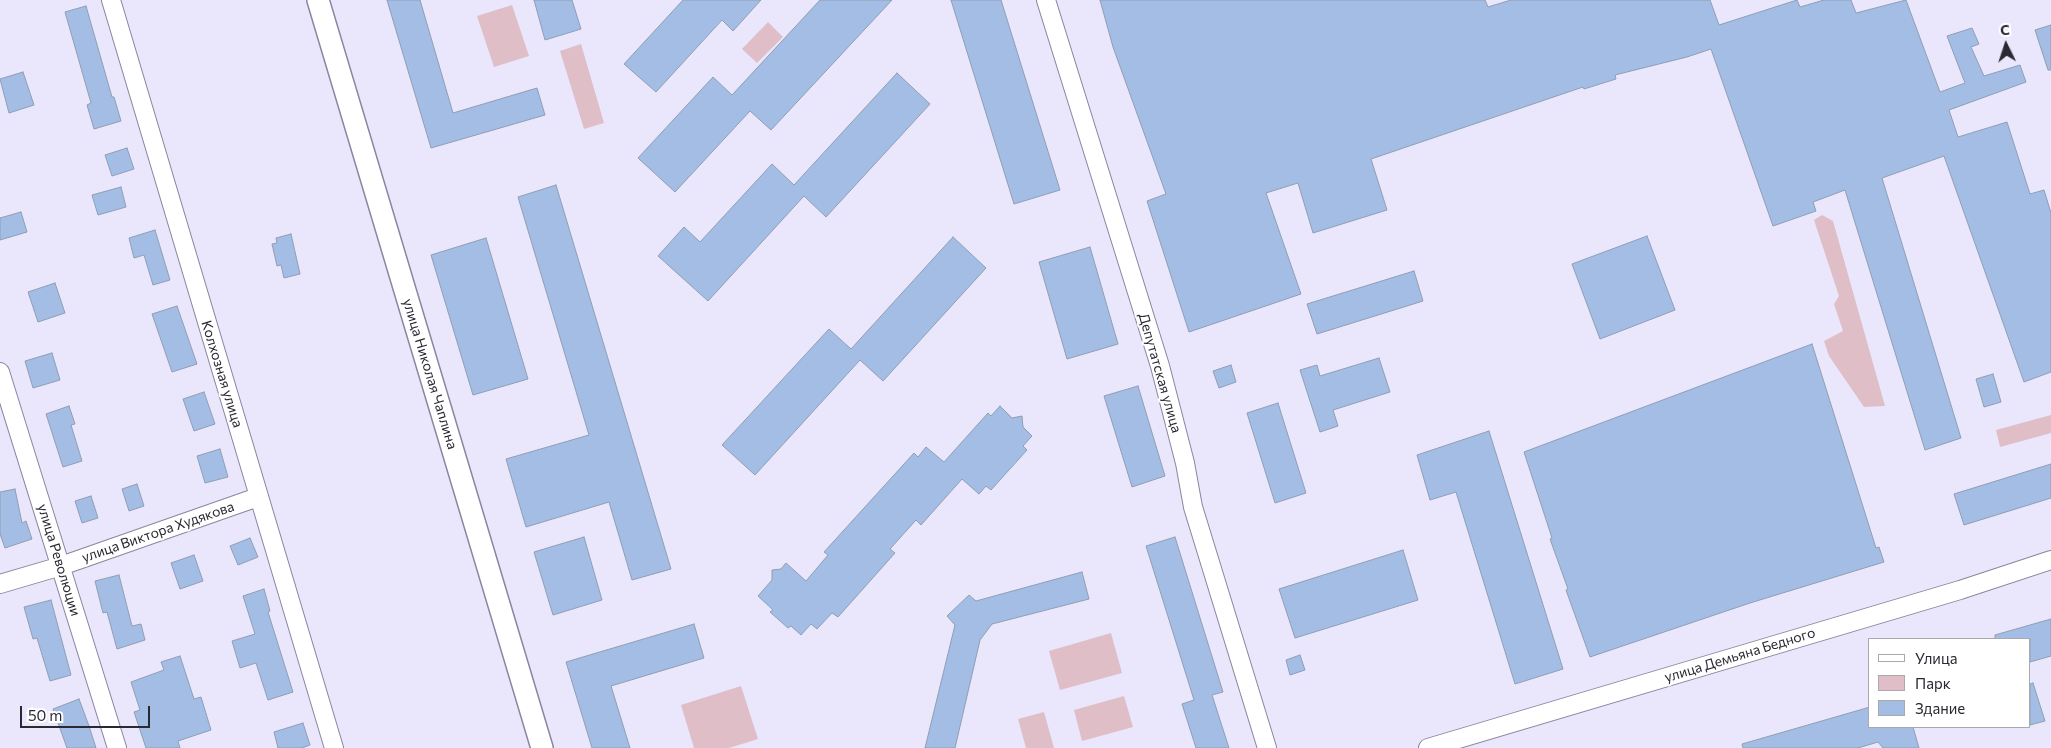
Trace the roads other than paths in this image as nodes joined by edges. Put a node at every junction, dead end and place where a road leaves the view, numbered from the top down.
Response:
1 (111, 0) edge
2 (318, 0) edge
3 (1046, 0) edge
4 (0, 372) edge
5 (258, 497) junction
6 (2051, 560) edge
7 (61, 566) junction
8 (0, 584) edge
9 (117, 748) edge
10 (334, 748) edge
11 (542, 748) edge
12 (1267, 748) edge
13 (1428, 748) edge

1 - 5 street, Колхозная улица
2 - 11 street, улица Николая Чаплина
3 - 12 street, Депутатская улица
4 - 7 street, улица Революции
5 - 7 street, улица Виктора Худякова
5 - 10 street, Колхозная улица
6 - 13 street, улица Демьяна Бедного
7 - 8 street, улица Виктора Худякова
7 - 9 street, улица Революции

